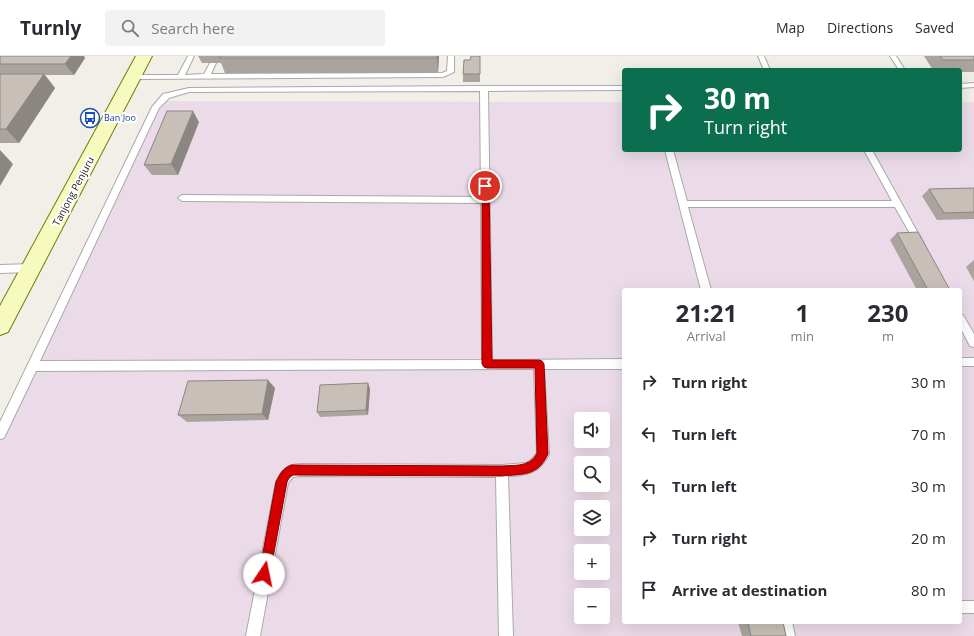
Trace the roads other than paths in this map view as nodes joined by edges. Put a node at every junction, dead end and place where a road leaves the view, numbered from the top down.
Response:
1 (144, 56) edge
2 (191, 56) edge
3 (451, 56) edge
4 (761, 56) edge
5 (893, 56) edge
6 (213, 63) dead end
7 (766, 68) edge
8 (901, 68) edge
9 (182, 76) junction
10 (207, 76) junction
11 (133, 77) junction
12 (974, 85) edge
13 (962, 86) edge
14 (484, 88) junction
15 (622, 88) edge
16 (670, 152) edge
17 (869, 152) edge
18 (182, 198) dead end
19 (485, 200) junction
20 (684, 204) junction
21 (897, 204) junction
22 (923, 250) edge
23 (32, 268) junction
24 (0, 269) edge
25 (705, 288) edge
26 (962, 322) edge
27 (0, 326) edge
28 (974, 343) edge
29 (962, 362) edge
30 (974, 362) edge
31 (487, 364) junction
32 (539, 364) junction
33 (622, 364) edge
34 (32, 366) junction
35 (0, 434) edge
36 (502, 471) junction
37 (962, 607) edge
38 (974, 607) edge
39 (785, 624) edge
40 (253, 636) edge
41 (506, 636) edge
42 (788, 636) edge

1 - 11 main road, Tanjong Penjuru
2 - 9 lane
3 - 10 lane
4 - 7 lane
5 - 8 lane
6 - 10 lane
9 - 10 lane
9 - 11 lane
11 - 23 main road, Tanjong Penjuru
12 - 13 lane
14 - 15 lane
14 - 19 lane
14 - 34 lane
16 - 20 lane
17 - 21 lane
18 - 19 lane
19 - 31 lane
20 - 21 lane
20 - 25 lane
21 - 22 lane
23 - 24 lane
23 - 27 main road, Tanjong Penjuru
26 - 28 lane
29 - 30 lane
31 - 32 lane
31 - 34 lane
32 - 33 lane
32 - 36 lane
34 - 35 lane
36 - 40 lane
36 - 41 lane
37 - 38 lane
39 - 42 lane

